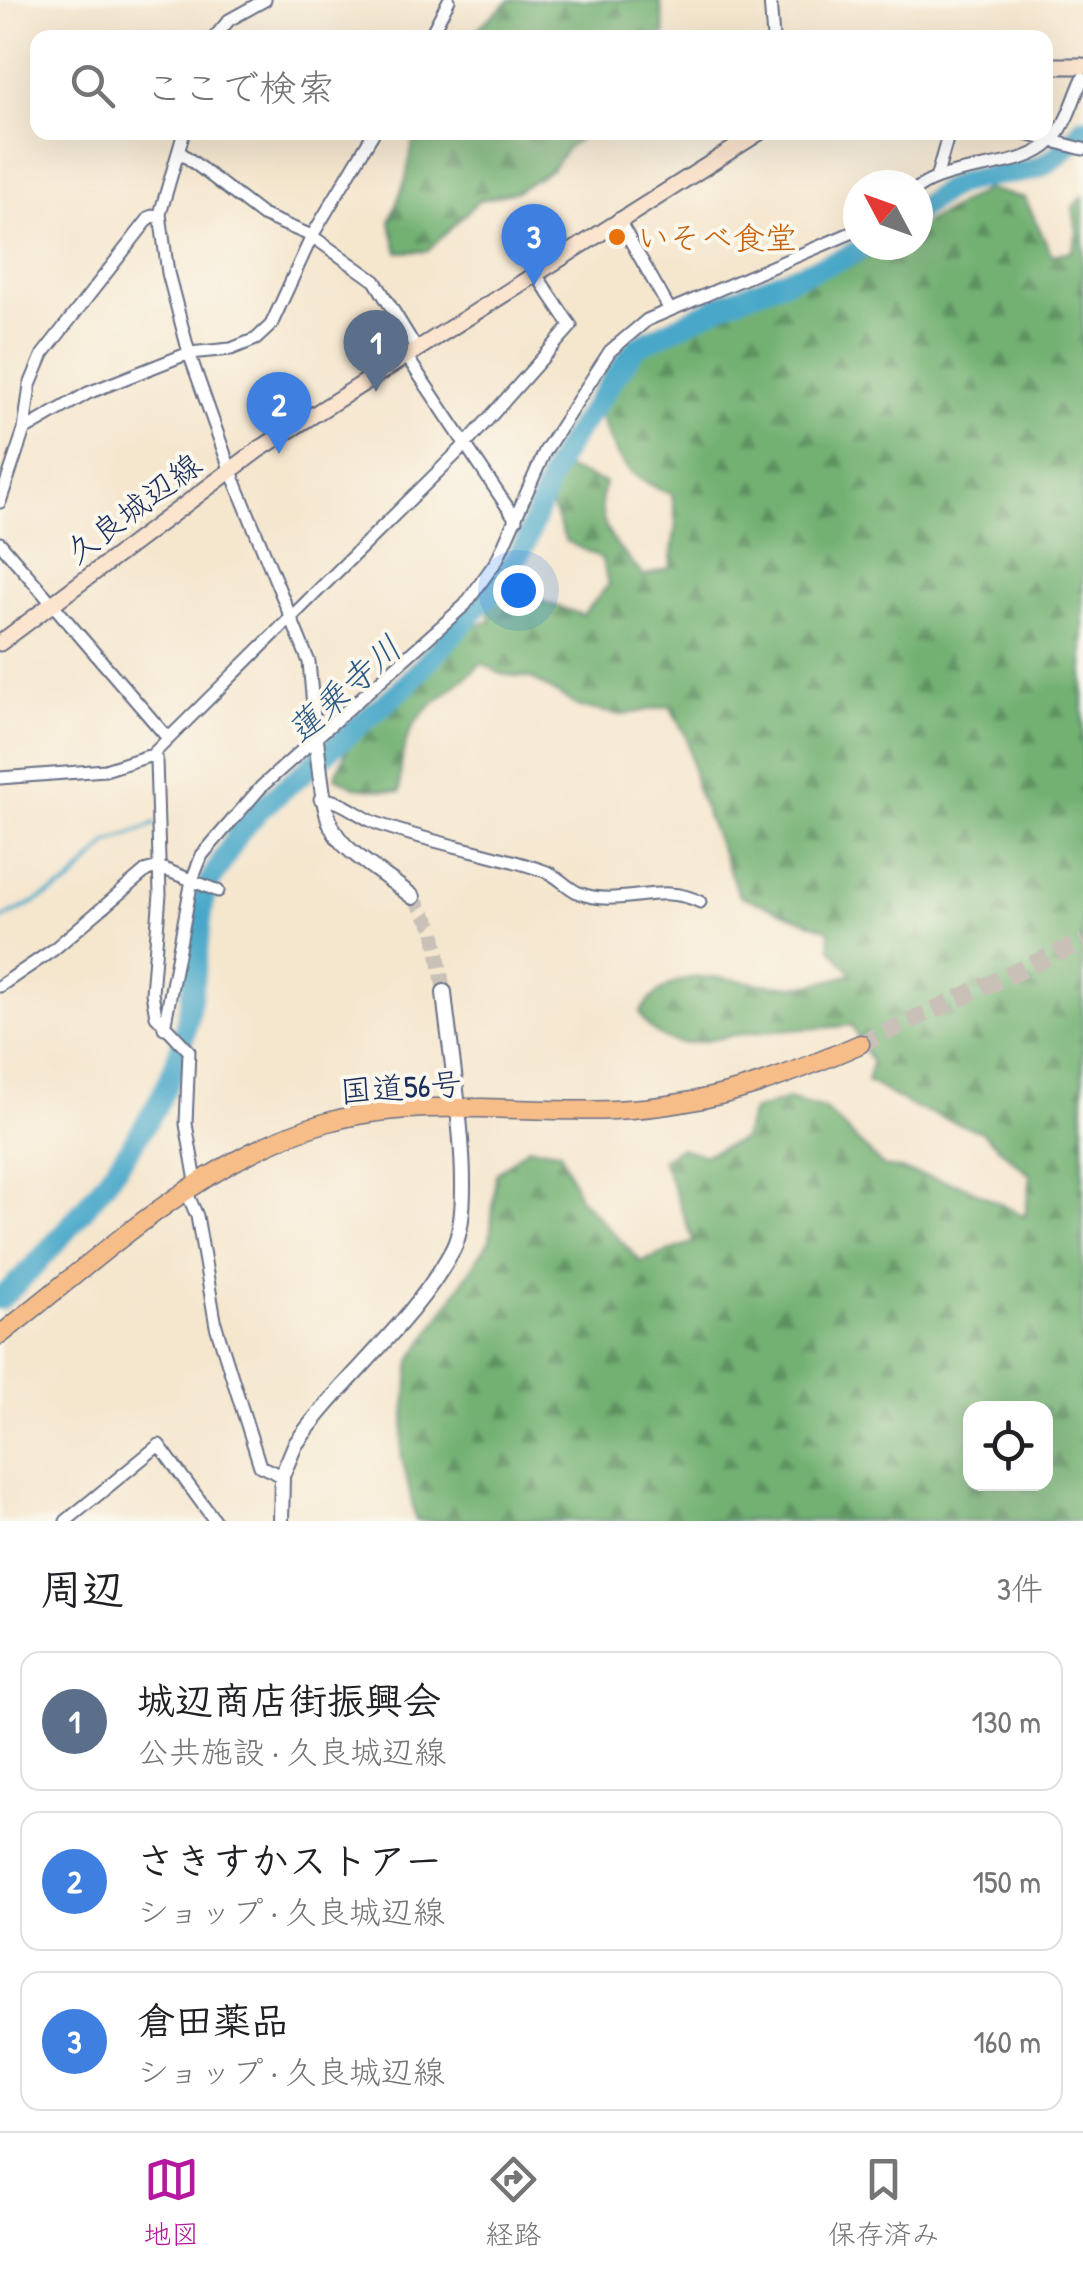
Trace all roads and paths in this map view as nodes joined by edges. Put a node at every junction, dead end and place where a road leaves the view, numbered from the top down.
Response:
1 (266, 0) edge
2 (770, 0) edge
3 (447, 1) edge
4 (221, 30) edge
5 (433, 30) edge
6 (772, 30) edge
7 (1053, 66) edge
8 (1083, 66) edge
9 (1083, 78) edge
10 (182, 140) edge
11 (369, 140) edge
12 (747, 140) edge
13 (946, 140) edge
14 (1050, 140) edge
15 (1054, 141) junction
16 (1083, 149) edge
17 (180, 152) junction
18 (936, 175) junction
19 (933, 177) edge
20 (160, 214) junction
21 (618, 219) junction
22 (312, 236) junction
23 (843, 236) edge
24 (535, 273) junction
25 (670, 310) junction
26 (411, 351) junction
27 (189, 354) junction
28 (24, 430) junction
29 (466, 444) junction
30 (230, 469) junction
31 (0, 502) edge
32 (516, 520) junction
33 (0, 542) edge
34 (54, 603) junction
35 (293, 616) junction
36 (0, 643) edge
37 (166, 736) junction
38 (316, 738) junction
39 (152, 755) junction
40 (0, 778) edge
41 (320, 799) junction
42 (158, 867) junction
43 (192, 880) junction
44 (218, 891) dead end
45 (414, 897) tunnel mouth
46 (700, 902) dead end
47 (0, 986) edge
48 (444, 992) tunnel mouth
49 (168, 1032) junction
50 (860, 1044) tunnel mouth
51 (455, 1111) junction
52 (192, 1190) junction
53 (0, 1336) edge
54 (282, 1476) junction
55 (66, 1521) edge
56 (215, 1521) edge
57 (282, 1521) edge

1 - 4 street
2 - 6 street
3 - 5 street
7 - 8 main road
9 - 15 street
10 - 17 street
11 - 22 street
12 - 21 main road, 久良城辺線
13 - 18 street
14 - 15 street
15 - 16 street
15 - 18 street
17 - 20 street
17 - 22 street
18 - 19 street
20 - 27 street
20 - 28 street
21 - 24 main road, 久良城辺線
21 - 25 street
22 - 26 street
22 - 27 street
23 - 25 street
24 - 26 main road, 久良城辺線
24 - 29 street
25 - 32 street
26 - 29 street
26 - 30 main road, 久良城辺線
27 - 28 street
27 - 30 street
28 - 31 street
29 - 32 street
29 - 35 street
30 - 34 main road, 久良城辺線
30 - 35 street
32 - 38 street
33 - 34 street
34 - 36 main road, 久良城辺線
34 - 37 street
35 - 37 street
35 - 38 street
37 - 39 street
38 - 41 street
38 - 43 street
39 - 40 street
39 - 42 street
41 - 45 street
41 - 46 street
42 - 43 street
42 - 47 street
42 - 49 street
43 - 44 street
43 - 49 street
48 - 51 street
49 - 52 street
50 - 51 highway, 国道56号
51 - 52 highway, 国道56号
51 - 54 street
52 - 53 highway, 国道56号
52 - 54 street
54 - 57 street
55 - 56 street

